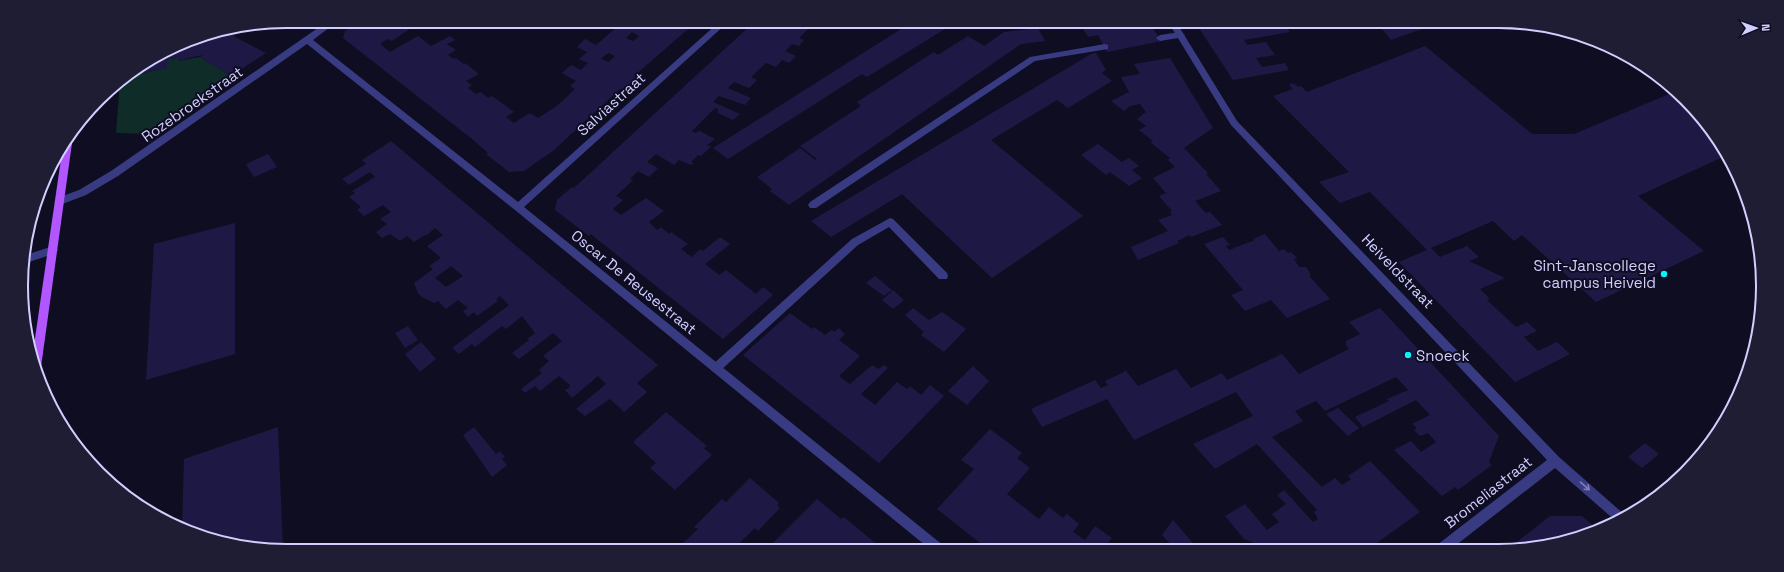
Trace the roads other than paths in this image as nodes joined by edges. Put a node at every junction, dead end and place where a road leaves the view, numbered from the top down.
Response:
1 (324, 28) edge
2 (717, 28) edge
3 (1176, 28) edge
4 (1181, 35) junction
5 (1160, 38) dead end
6 (307, 40) junction
7 (1105, 47) dead end
8 (67, 150) edge
9 (60, 201) junction
10 (813, 205) dead end
11 (518, 207) junction
12 (52, 250) junction
13 (30, 258) edge
14 (943, 276) dead end
15 (38, 355) edge
16 (716, 368) junction
17 (1555, 461) junction
18 (1617, 514) edge
19 (933, 544) edge
20 (1447, 544) edge

1 - 6 street, Rozebroekstraat
2 - 11 street, Salviastraat
3 - 4 street, Heiveldstraat
4 - 5 street
4 - 17 street, Heiveldstraat
6 - 9 street, Rozebroekstraat
6 - 11 street, Oscar De Reusestraat
7 - 10 street
8 - 9 main road
9 - 12 main road
11 - 16 street, Oscar De Reusestraat
12 - 13 street
12 - 15 main road
14 - 16 street
16 - 19 street, Oscar De Reusestraat
17 -> 18 street, Heiveldstraat
17 - 20 street, Bromeliastraat

